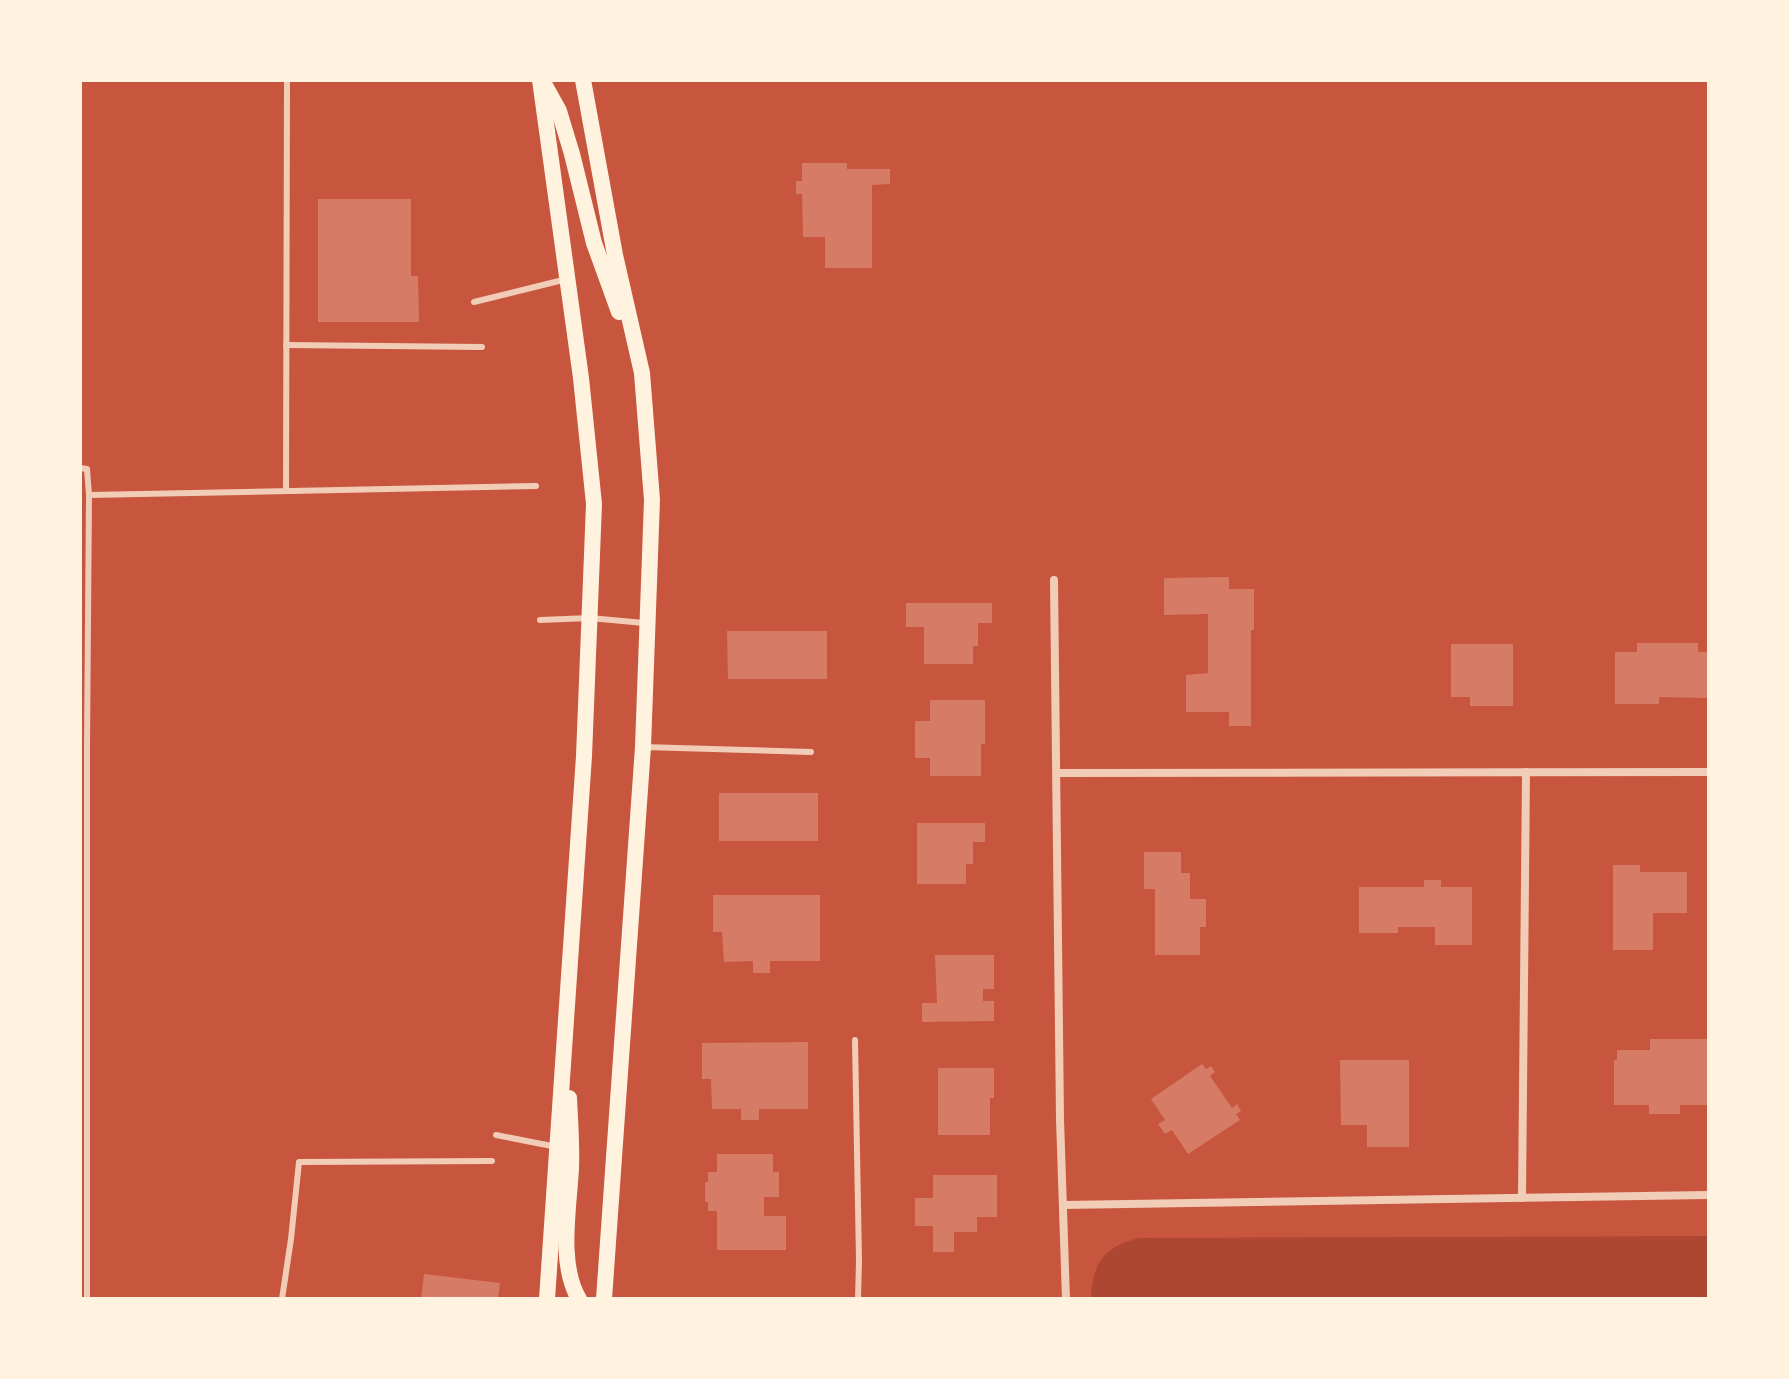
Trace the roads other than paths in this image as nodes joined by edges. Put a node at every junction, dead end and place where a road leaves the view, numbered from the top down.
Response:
1 (287, 80) edge
2 (541, 80) edge
3 (583, 80) edge
4 (567, 279) junction
5 (474, 302) dead end
6 (286, 345) junction
7 (482, 347) dead end
8 (642, 373) junction
9 (80, 468) edge
10 (536, 486) dead end
11 (286, 491) junction
12 (89, 495) junction
13 (1054, 580) dead end
14 (590, 618) junction
15 (540, 620) dead end
16 (648, 623) junction
17 (643, 747) junction
18 (811, 752) dead end
19 (1526, 772) junction
20 (1709, 772) edge
21 (1057, 773) junction
22 (567, 1009) junction
23 (855, 1040) dead end
24 (496, 1135) dead end
25 (557, 1147) junction
26 (492, 1161) dead end
27 (1709, 1195) edge
28 (1522, 1198) junction
29 (1063, 1205) junction
30 (87, 1299) edge
31 (282, 1299) edge
32 (547, 1299) edge
33 (579, 1299) edge
34 (604, 1299) edge
35 (858, 1299) edge
36 (1066, 1299) edge

1 - 6 lane
2 - 4 main road
2 - 8 main road
3 - 8 main road
4 - 5 lane
4 - 14 main road
6 - 7 lane
6 - 11 lane
8 - 16 main road
9 - 12 lane
10 - 11 lane
11 - 12 lane
12 - 30 lane
13 - 21 street
14 - 15 lane
14 - 16 lane
14 - 22 main road
16 - 17 main road
17 - 18 lane
17 - 34 main road
19 - 20 street
19 - 21 street
19 - 28 street
21 - 29 street
22 - 25 main road
22 - 33 main road
23 - 35 lane
24 - 25 lane
25 - 32 main road
26 - 31 lane
27 - 28 street
28 - 29 street
29 - 36 street

